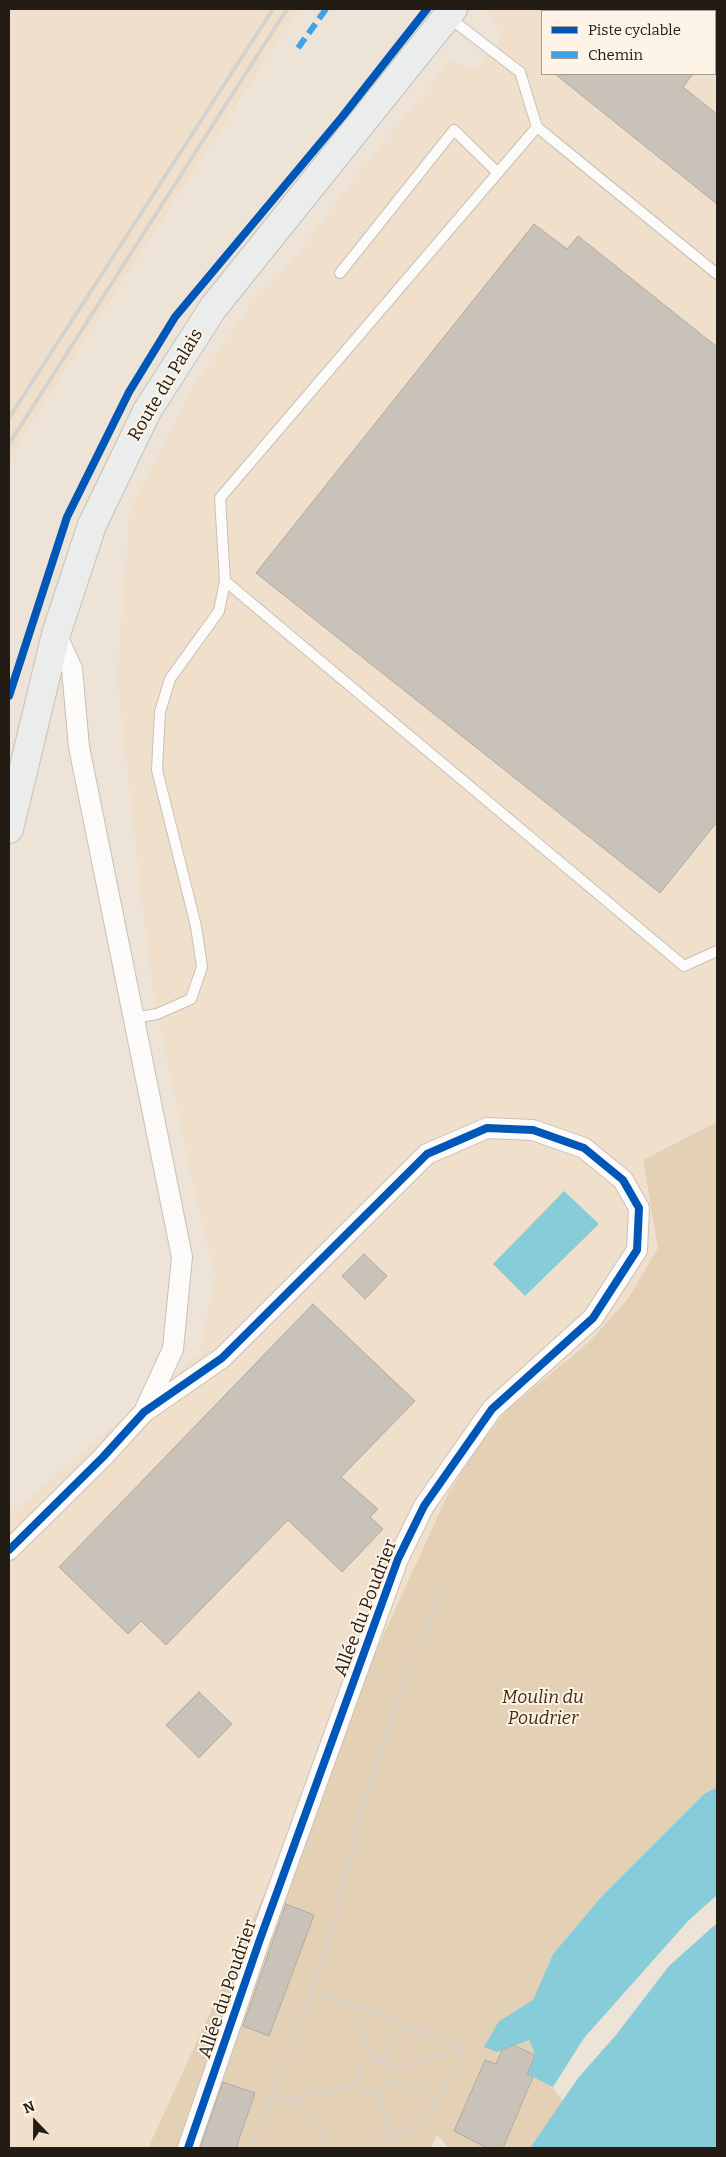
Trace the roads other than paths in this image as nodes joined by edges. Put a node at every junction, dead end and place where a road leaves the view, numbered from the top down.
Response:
1 (450, 12) edge
2 (537, 127) junction
3 (498, 173) junction
4 (340, 273) dead end
5 (717, 274) edge
6 (225, 581) junction
7 (56, 634) junction
8 (9, 829) edge
9 (717, 951) edge
10 (134, 1018) junction
11 (144, 1412) junction
12 (9, 1550) edge
13 (188, 2148) edge

1 - 2 lane
1 - 7 main road, Route du Palais
2 - 3 lane
2 - 5 lane
3 - 4 lane
3 - 6 lane
6 - 9 lane
6 - 10 lane
7 - 8 main road, Route du Palais
7 - 10 street
10 - 11 street
11 - 12 street, Allée du Poudrier
11 - 13 street, Allée du Poudrier

